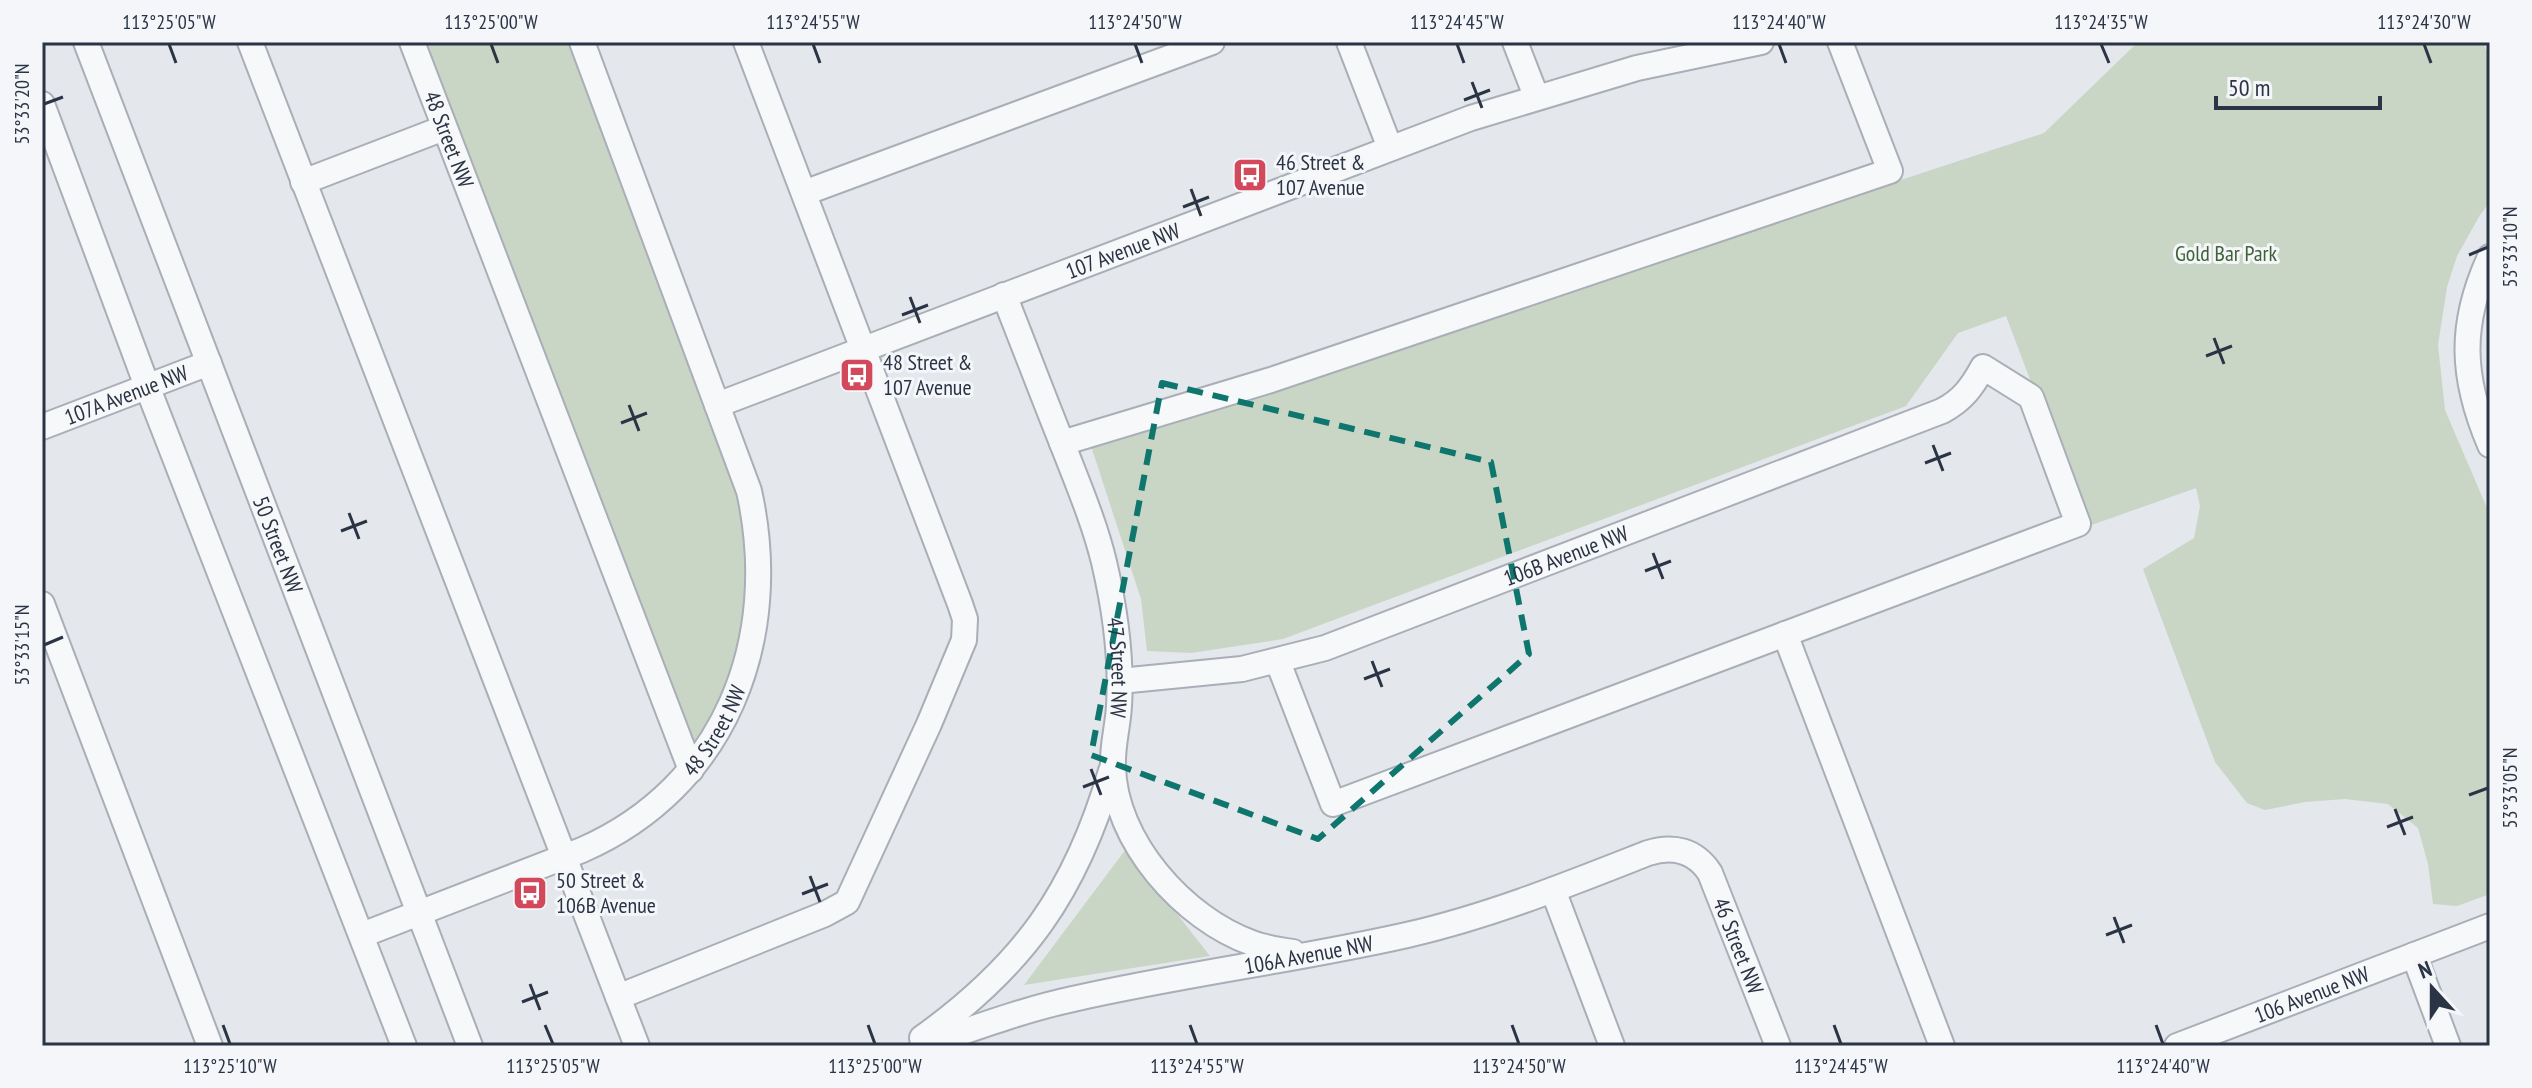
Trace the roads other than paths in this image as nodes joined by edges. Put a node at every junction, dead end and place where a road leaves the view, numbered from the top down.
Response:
1 (86, 42) edge
2 (250, 42) edge
3 (412, 42) edge
4 (582, 42) edge
5 (746, 42) edge
6 (1212, 42) edge
7 (1349, 42) edge
8 (1515, 42) edge
9 (1761, 42) edge
10 (1840, 42) edge
11 (1683, 50) edge
12 (1536, 96) junction
13 (42, 104) edge
14 (444, 128) junction
15 (1390, 148) junction
16 (303, 182) junction
17 (804, 193) junction
18 (2490, 257) edge
19 (1004, 295) junction
20 (862, 349) junction
21 (209, 363) junction
22 (147, 386) junction
23 (717, 405) junction
24 (42, 427) edge
25 (1062, 443) junction
26 (2490, 445) edge
27 (42, 604) edge
28 (1785, 634) junction
29 (1278, 662) junction
30 (1120, 681) junction
31 (1113, 765) junction
32 (691, 770) junction
33 (1689, 852) joint
34 (564, 858) junction
35 (1553, 890) junction
36 (419, 913) junction
37 (2490, 926) edge
38 (362, 935) junction
39 (1307, 955) junction
40 (2414, 955) junction
41 (618, 997) junction
42 (210, 1046) edge
43 (404, 1046) edge
44 (470, 1046) edge
45 (637, 1046) edge
46 (910, 1046) edge
47 (922, 1046) edge
48 (1612, 1046) edge
49 (1778, 1046) edge
50 (1942, 1046) edge
51 (2177, 1046) edge
52 (2448, 1046) edge

1 - 21 street, 50 Street NW
2 - 16 street
3 - 14 street, 48 Street NW
4 - 23 street, 48 Street NW
5 - 17 street
6 - 17 street
7 - 15 street
8 - 12 street
9 - 11 street, 107 Avenue NW
10 - 25 street
11 - 12 street, 107 Avenue NW
12 - 15 street, 107 Avenue NW
13 - 22 street
14 - 16 street
14 - 32 street, 48 Street NW
15 - 19 street, 107 Avenue NW
16 - 34 street
17 - 20 street
18 - 26 street
19 - 20 street, 107 Avenue NW
19 - 25 street, 47 Street NW
20 - 23 street, 107 Avenue NW
20 - 41 street
21 - 22 street, 107A Avenue NW
21 - 36 street, 50 Street NW
22 - 24 street, 107A Avenue NW
22 - 38 street
23 - 32 street, 48 Street NW
25 - 30 street, 47 Street NW
27 - 42 street
28 - 29 street
28 - 29 street, 106B Avenue NW
28 - 50 street
29 - 30 street, 106B Avenue NW
30 - 31 street, 47 Street NW
31 - 39 street, 47 Street NW
31 - 46 street
32 - 34 street
33 - 35 street, 106A Avenue NW
33 - 49 street, 46 Street NW
34 - 36 street
34 - 41 street
35 - 39 street, 106A Avenue NW
35 - 48 street
36 - 38 street
36 - 44 street, 50 Street NW
37 - 40 street, 106 Avenue NW
38 - 43 street
39 - 47 street, 106A Avenue NW
40 - 51 street, 106 Avenue NW
40 - 52 street
41 - 45 street

